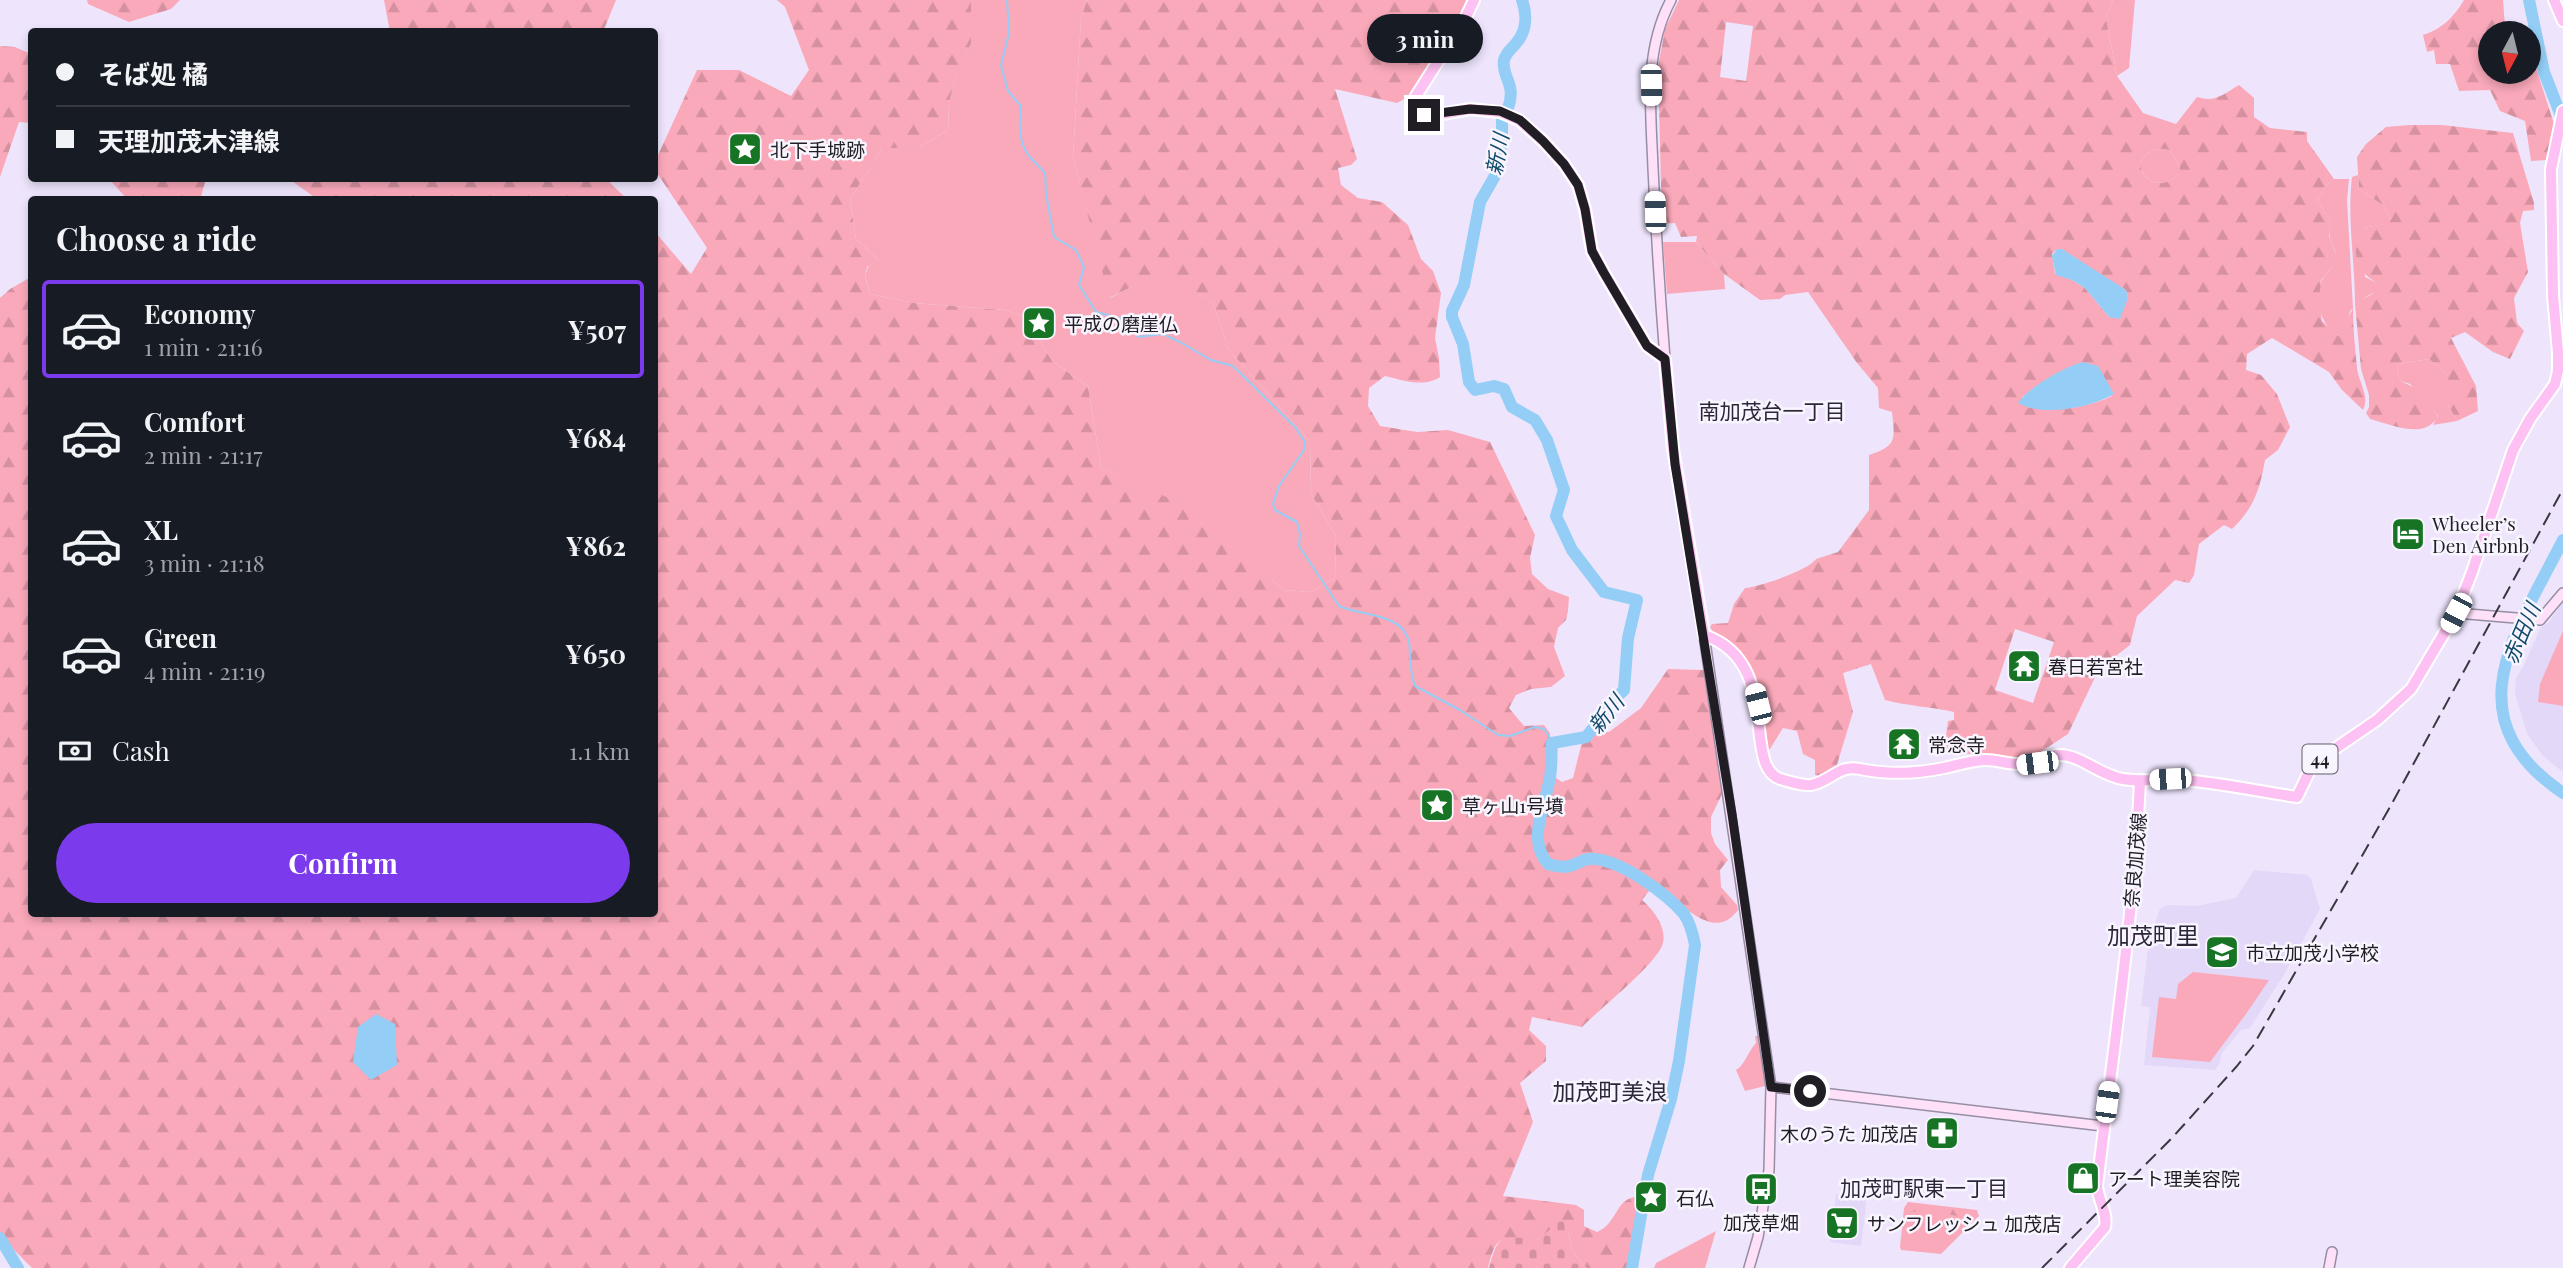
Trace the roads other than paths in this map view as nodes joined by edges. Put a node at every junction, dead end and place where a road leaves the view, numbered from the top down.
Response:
1 (1474, 0) edge
2 (1671, 0) edge
3 (2554, 0) edge
4 (2563, 21) edge
5 (2563, 111) edge
6 (1665, 359) junction
7 (2563, 593) edge
8 (2456, 613) junction
9 (1704, 635) junction
10 (2140, 781) junction
11 (1771, 1087) junction
12 (2103, 1126) junction
13 (2332, 1252) dead end
14 (1749, 1268) edge
15 (2070, 1268) edge
16 (2329, 1268) edge

1 - 6 main road
2 - 6 street
3 - 4 main road
5 - 8 main road, 44
6 - 9 main road
7 - 8 street
8 - 10 main road, 44
9 - 10 main road
9 - 11 street
10 - 12 main road, 奈良加茂線
11 - 12 street
11 - 14 street
12 - 15 main road, 奈良加茂線
13 - 16 street

